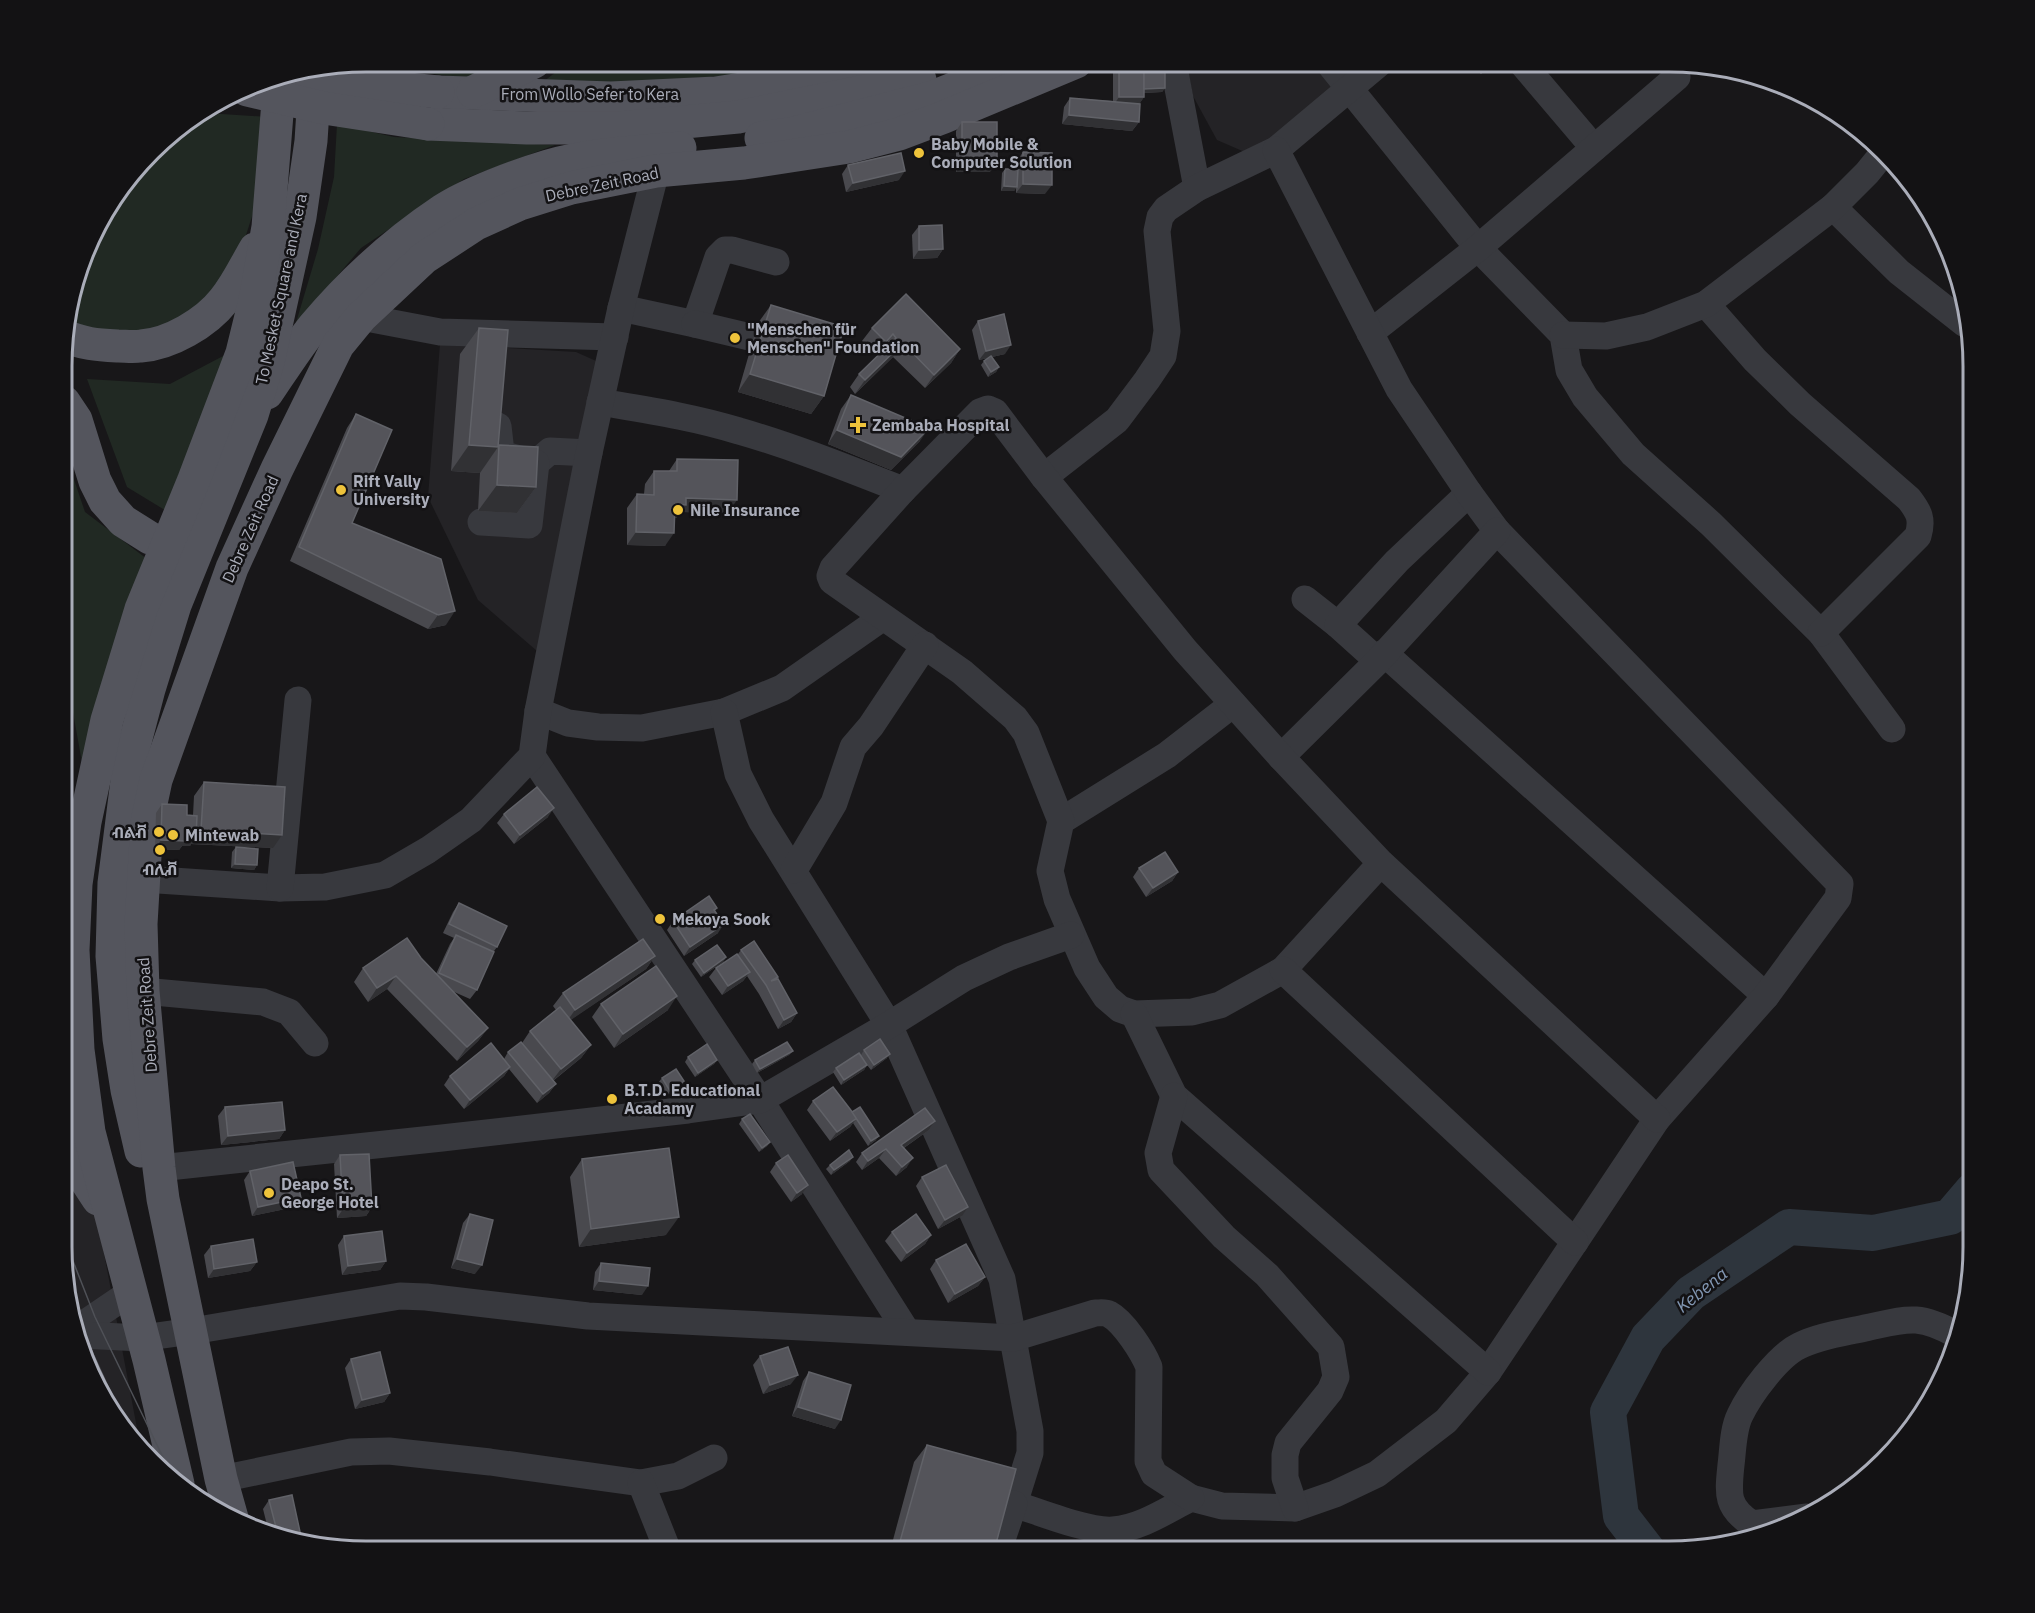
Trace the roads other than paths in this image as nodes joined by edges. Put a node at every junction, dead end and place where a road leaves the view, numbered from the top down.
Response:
1 (514, 72) edge
2 (837, 72) edge
3 (955, 72) edge
4 (983, 72) edge
5 (1052, 72) edge
6 (1175, 72) edge
7 (1336, 72) edge
8 (1369, 72) edge
9 (1529, 72) edge
10 (316, 77) edge
11 (317, 77) edge
12 (1677, 77) dead end
13 (279, 85) edge
14 (1350, 88) junction
15 (258, 92) edge
16 (471, 93) junction
17 (1594, 148) junction
18 (1276, 150) junction
19 (1878, 159) edge
20 (656, 171) junction
21 (1197, 188) junction
22 (1833, 207) junction
23 (268, 227) junction
24 (1478, 248) junction
25 (776, 262) dead end
26 (1706, 304) junction
27 (621, 308) junction
28 (361, 317) junction
29 (1959, 319) edge
30 (695, 324) junction
31 (1370, 333) junction
32 (1563, 336) junction
33 (615, 337) junction
34 (753, 338) dead end
35 (74, 339) edge
36 (600, 402) junction
37 (72, 414) edge
38 (252, 415) junction
39 (498, 426) edge
40 (589, 453) junction
41 (536, 463) junction
42 (1044, 477) junction
43 (903, 490) junction
44 (1469, 493) junction
45 (482, 522) dead end
46 (1497, 531) junction
47 (150, 538) dead end
48 (1305, 599) dead end
49 (882, 618) junction
50 (1338, 625) junction
51 (1821, 633) junction
52 (925, 645) junction
53 (1381, 657) junction
54 (298, 700) dead end
55 (1233, 704) junction
56 (538, 711) junction
57 (724, 712) junction
58 (1892, 729) dead end
59 (532, 756) junction
60 (1281, 757) junction
61 (1061, 821) junction
62 (1381, 863) junction
63 (794, 870) junction
64 (72, 872) edge
65 (143, 879) junction
66 (76, 884) junction
67 (280, 888) junction
68 (1071, 935) junction
69 (1283, 970) junction
70 (143, 991) junction
71 (1766, 996) junction
72 (1134, 1014) junction
73 (889, 1025) junction
74 (315, 1043) dead end
75 (1174, 1096) junction
76 (760, 1100) junction
77 (1658, 1119) junction
78 (72, 1158) edge
79 (161, 1184) junction
80 (111, 1217) junction
81 (1575, 1242) junction
82 (131, 1292) junction
83 (83, 1325) edge
84 (1950, 1331) edge
85 (192, 1332) junction
86 (907, 1332) junction
87 (86, 1335) edge
88 (142, 1338) junction
89 (1013, 1338) junction
90 (1488, 1372) junction
91 (714, 1458) dead end
92 (175, 1470) edge
93 (221, 1479) junction
94 (641, 1483) junction
95 (1191, 1498) junction
96 (1014, 1504) junction
97 (229, 1507) edge
98 (1294, 1508) junction
99 (1776, 1521) edge
100 (664, 1541) edge
101 (1002, 1541) edge

1 - 16 main road
2 - 16 main road, From Wollo Sefer to Kera
3 - 15 main road, bridge
4 - 38 main road
5 - 20 main road, Debre Zeit Road
6 - 21 street
7 - 14 street
8 - 14 street
9 - 17 street
10 - 38 main road, To Mesket Square and Kera
11 - 16 main road, From Wollo Sefer to Kera, bridge
12 - 17 street
13 - 23 main road
14 - 18 street
14 - 24 street
17 - 24 street
18 - 21 street
18 - 31 street
19 - 22 street
20 - 27 street
20 - 28 main road, Debre Zeit Road
21 - 42 street
22 - 26 street
22 - 29 street
23 - 35 main road
23 - 66 main road
24 - 31 street
24 - 32 street
25 - 30 street
26 - 32 street
26 - 51 street
27 - 30 street
27 - 33 street
28 - 33 street
28 - 65 main road, Debre Zeit Road
30 - 34 street
31 - 44 street
32 - 51 street
33 - 36 street
36 - 40 street
36 - 43 street
37 - 47 main road
38 - 79 main road, To Mesket Square and Kera
39 - 41 street
40 - 41 street
40 - 56 street
41 - 45 street
42 - 43 street
42 - 55 street
43 - 49 street
44 - 46 street
44 - 50 street
46 - 53 street
46 - 71 street
48 - 50 street
49 - 52 street
49 - 57 street
50 - 53 street
51 - 58 street
52 - 61 street
52 - 63 street
53 - 60 street
53 - 71 street
54 - 67 street
55 - 60 street
55 - 61 street
56 - 57 street
56 - 59 street
57 - 63 street
59 - 67 street
59 - 76 street
60 - 62 street
61 - 68 street
62 - 69 street
62 - 77 street
63 - 73 street
64 - 66 main road
65 - 67 street
65 - 70 main road, Debre Zeit Road
66 - 80 main road
68 - 72 street
68 - 73 street
69 - 72 street
69 - 81 street
70 - 74 street
70 - 79 main road, Debre Zeit Road
71 - 77 street
72 - 75 street
73 - 76 street
73 - 89 street
75 - 90 street
75 - 98 street
76 - 79 street
76 - 86 street
77 - 81 street
78 - 80 main road
79 - 85 main road, Debre Zeit Road
80 - 82 main road
81 - 90 street
82 - 83 street
82 - 88 main road
84 - 99 street
85 - 86 street
85 - 88 street
85 - 93 main road, Debre Zeit Road
86 - 89 street
87 - 88 street
88 - 92 main road
89 - 95 street
89 - 96 street
90 - 98 street
91 - 94 street
93 - 94 street
93 - 97 main road, Debre Zeit Road
94 - 100 street
95 - 96 street
95 - 98 street
96 - 101 street

